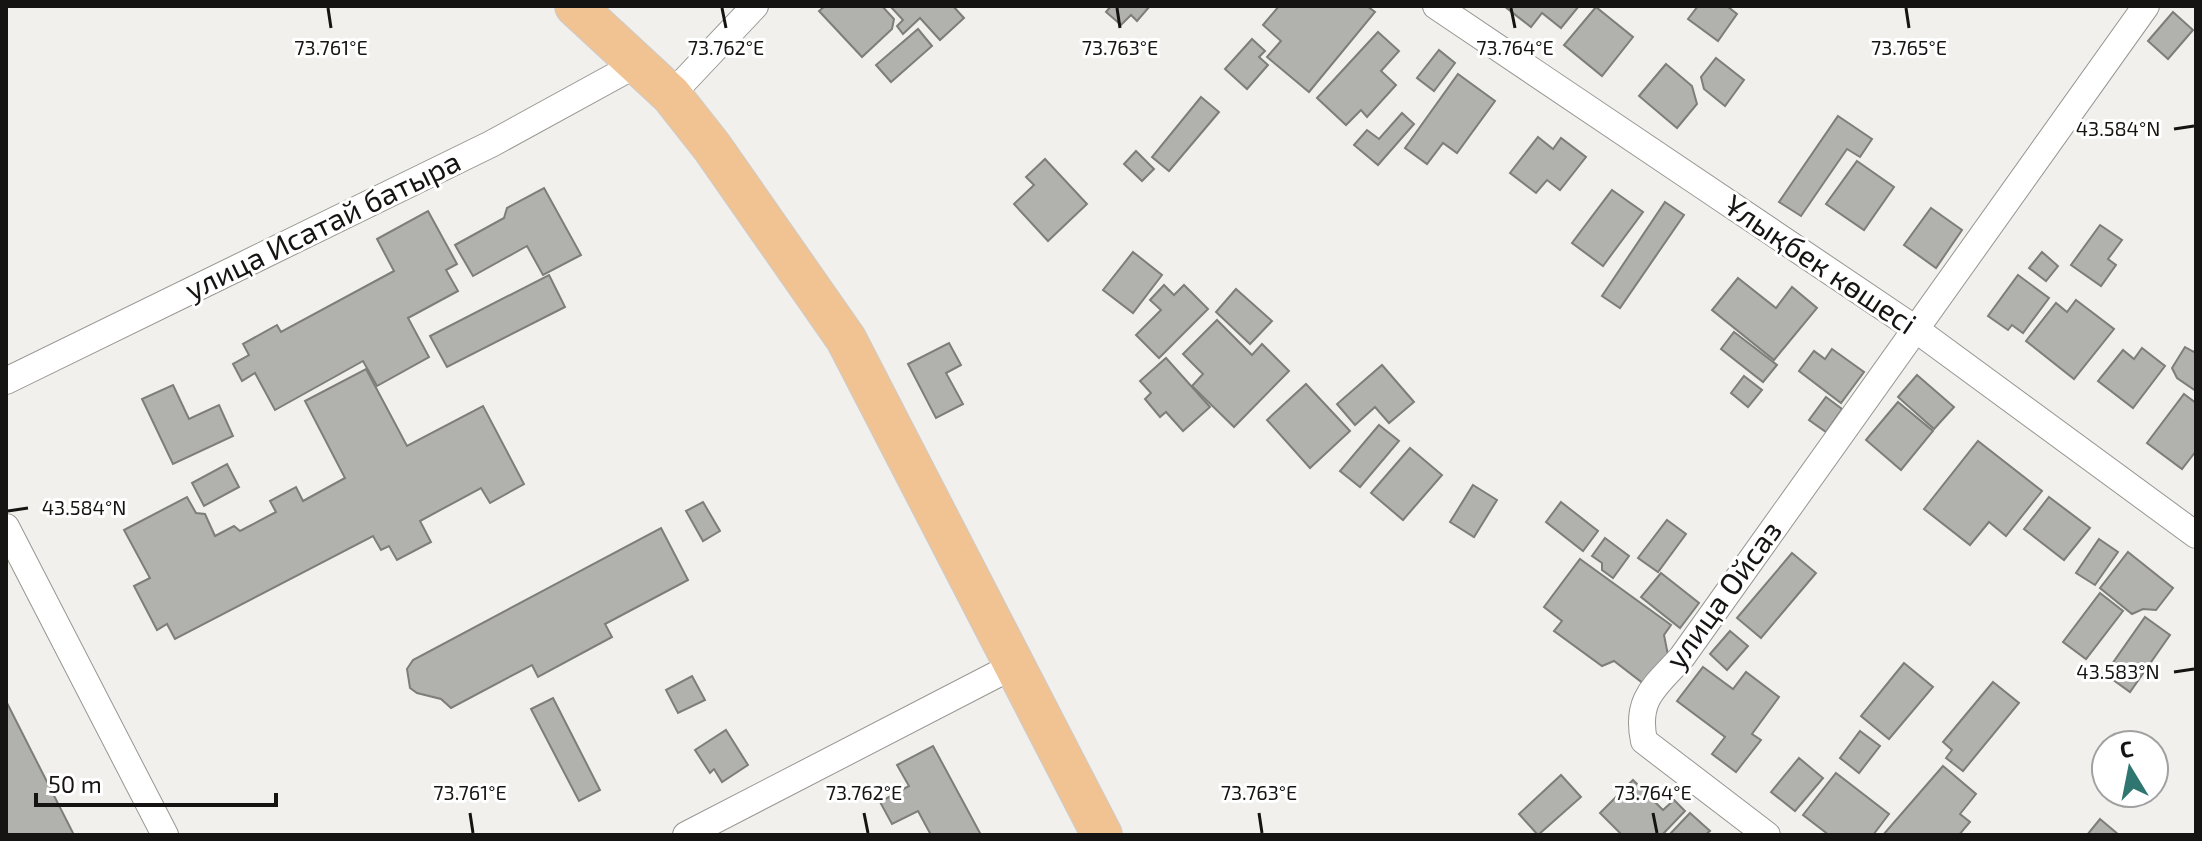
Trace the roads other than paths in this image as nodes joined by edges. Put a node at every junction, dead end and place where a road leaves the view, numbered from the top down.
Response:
1 (575, 6) edge
2 (755, 6) edge
3 (1436, 6) edge
4 (2146, 6) edge
5 (637, 64) junction
6 (671, 95) junction
7 (1914, 328) junction
8 (6, 381) edge
9 (6, 527) edge
10 (2196, 535) edge
11 (1013, 666) junction
12 (165, 835) edge
13 (686, 835) edge
14 (1102, 835) edge
15 (1767, 835) edge

1 - 5 main road
2 - 6 street
3 - 7 street, Ұлықбек көшесі
4 - 7 street, улица Ойсаз
5 - 6 main road
5 - 8 street, улица Исатай батыра
6 - 11 main road
7 - 10 street, Ұлықбек көшесі
7 - 15 street, улица Ойсаз
9 - 12 street
11 - 13 street
11 - 14 main road

